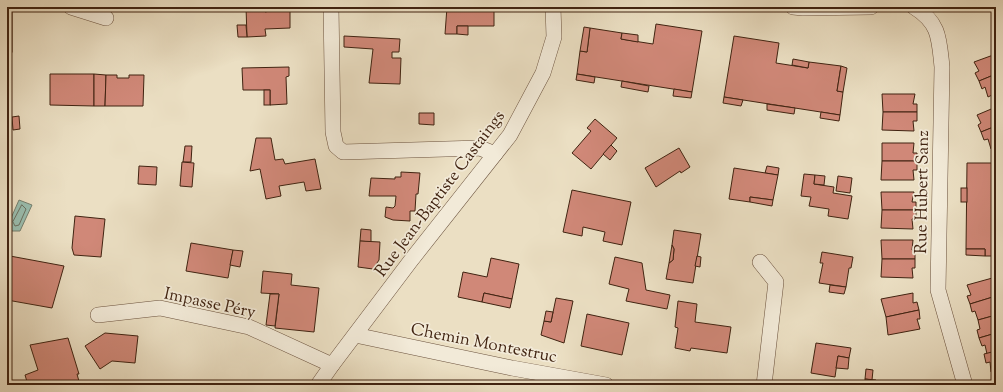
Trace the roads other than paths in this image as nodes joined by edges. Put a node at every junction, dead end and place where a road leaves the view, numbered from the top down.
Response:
1 (71, 7) edge
2 (330, 7) edge
3 (553, 7) edge
4 (793, 7) edge
5 (870, 7) edge
6 (914, 7) edge
7 (106, 18) dead end
8 (495, 154) junction
9 (760, 262) dead end
10 (98, 315) dead end
11 (356, 335) junction
12 (332, 365) junction
13 (318, 385) edge
14 (606, 385) edge
15 (764, 385) edge
16 (965, 385) edge

1 - 7 street
2 - 8 street
3 - 8 street, Rue Jean-Baptiste Castaings
4 - 5 street
6 - 16 street, Rue Hubert Sanz
8 - 11 street, Rue Jean-Baptiste Castaings
9 - 15 street
10 - 12 street, Impasse Péry
11 - 12 street, Rue Jean-Baptiste Castaings
11 - 14 street, Chemin Montestruc
12 - 13 street, Rue Jean-Baptiste Castaings

